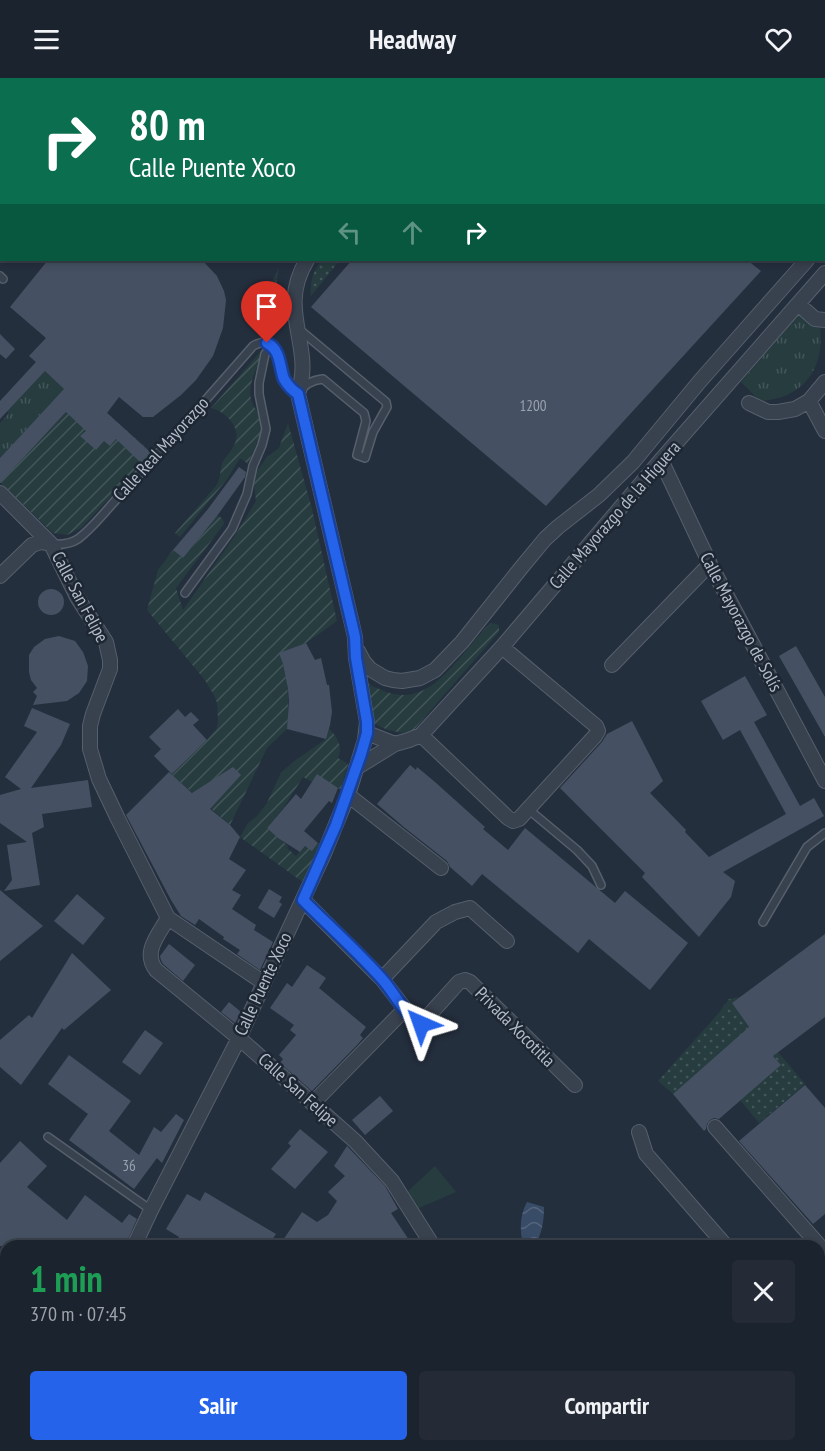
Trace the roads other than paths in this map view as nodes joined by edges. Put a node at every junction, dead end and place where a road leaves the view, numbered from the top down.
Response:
1 (306, 261) edge
2 (806, 261) edge
3 (825, 273) edge
4 (798, 304) junction
5 (825, 320) edge
6 (296, 326) junction
7 (271, 346) junction
8 (825, 382) edge
9 (298, 394) junction
10 (809, 401) junction
11 (749, 403) dead end
12 (825, 431) edge
13 (662, 460) junction
14 (0, 494) edge
15 (51, 544) junction
16 (710, 564) junction
17 (0, 576) edge
18 (185, 593) dead end
19 (355, 637) junction
20 (502, 647) junction
21 (612, 665) dead end
22 (367, 733) junction
23 (421, 735) junction
24 (395, 744) junction
25 (357, 768) junction
26 (825, 781) edge
27 (348, 795) junction
28 (528, 809) junction
29 (825, 833) edge
30 (441, 868) dead end
31 (601, 885) dead end
32 (303, 900) junction
33 (168, 918) junction
34 (763, 922) dead end
35 (507, 941) dead end
36 (382, 979) junction
37 (264, 983) junction
38 (405, 1009) junction
39 (239, 1038) junction
40 (574, 1085) dead end
41 (313, 1103) junction
42 (715, 1127) dead end
43 (639, 1132) dead end
44 (48, 1137) dead end
45 (151, 1210) junction
46 (137, 1240) edge
47 (429, 1240) edge
48 (721, 1240) edge
49 (814, 1240) edge

1 - 6 street
2 - 19 street
3 - 4 street, Calle Mayorazgo de la Higuera
4 - 5 street
4 - 13 street, Calle Mayorazgo de la Higuera
6 - 9 street, Calle Puente Xoco
6 - 9 lane
7 - 9 lane
7 - 15 lane, Calle Real Mayorazgo
7 - 18 lane
8 - 10 street
9 - 19 street, Calle Puente Xoco
10 - 11 street
10 - 12 street
13 - 16 street, Calle Mayorazgo de Solís
13 - 20 street, Calle Mayorazgo de la Higuera
14 - 15 street, Calle San Felipe
15 - 17 street, Calle Real Mayorazgo
15 - 33 street, Calle San Felipe
16 - 21 street
16 - 26 street, Calle Mayorazgo de Solís
19 - 22 street, Calle Puente Xoco
20 - 23 street, Calle Mayorazgo de la Higuera
20 - 28 street
22 - 24 street
22 - 25 street, Calle Puente Xoco
23 - 24 street, Calle Mayorazgo de la Higuera
23 - 28 street
24 - 25 street, Calle Mayorazgo de la Higuera
25 - 27 street, Calle Puente Xoco
27 - 30 street
27 - 32 street, Calle Puente Xoco
28 - 31 lane
29 - 34 lane
32 - 36 street
32 - 37 street, Calle Puente Xoco
33 - 37 street, Calle San Felipe
33 - 39 street, Calle San Felipe
35 - 36 street
36 - 38 street
37 - 39 street, Calle Puente Xoco
38 - 40 street, Privada Xocotitla
38 - 41 street
39 - 41 street, Calle San Felipe
39 - 45 street, Calle Puente Xoco
41 - 47 street, Calle San Felipe
42 - 49 street
43 - 48 street
44 - 45 lane
45 - 46 street, Calle Puente Xoco

